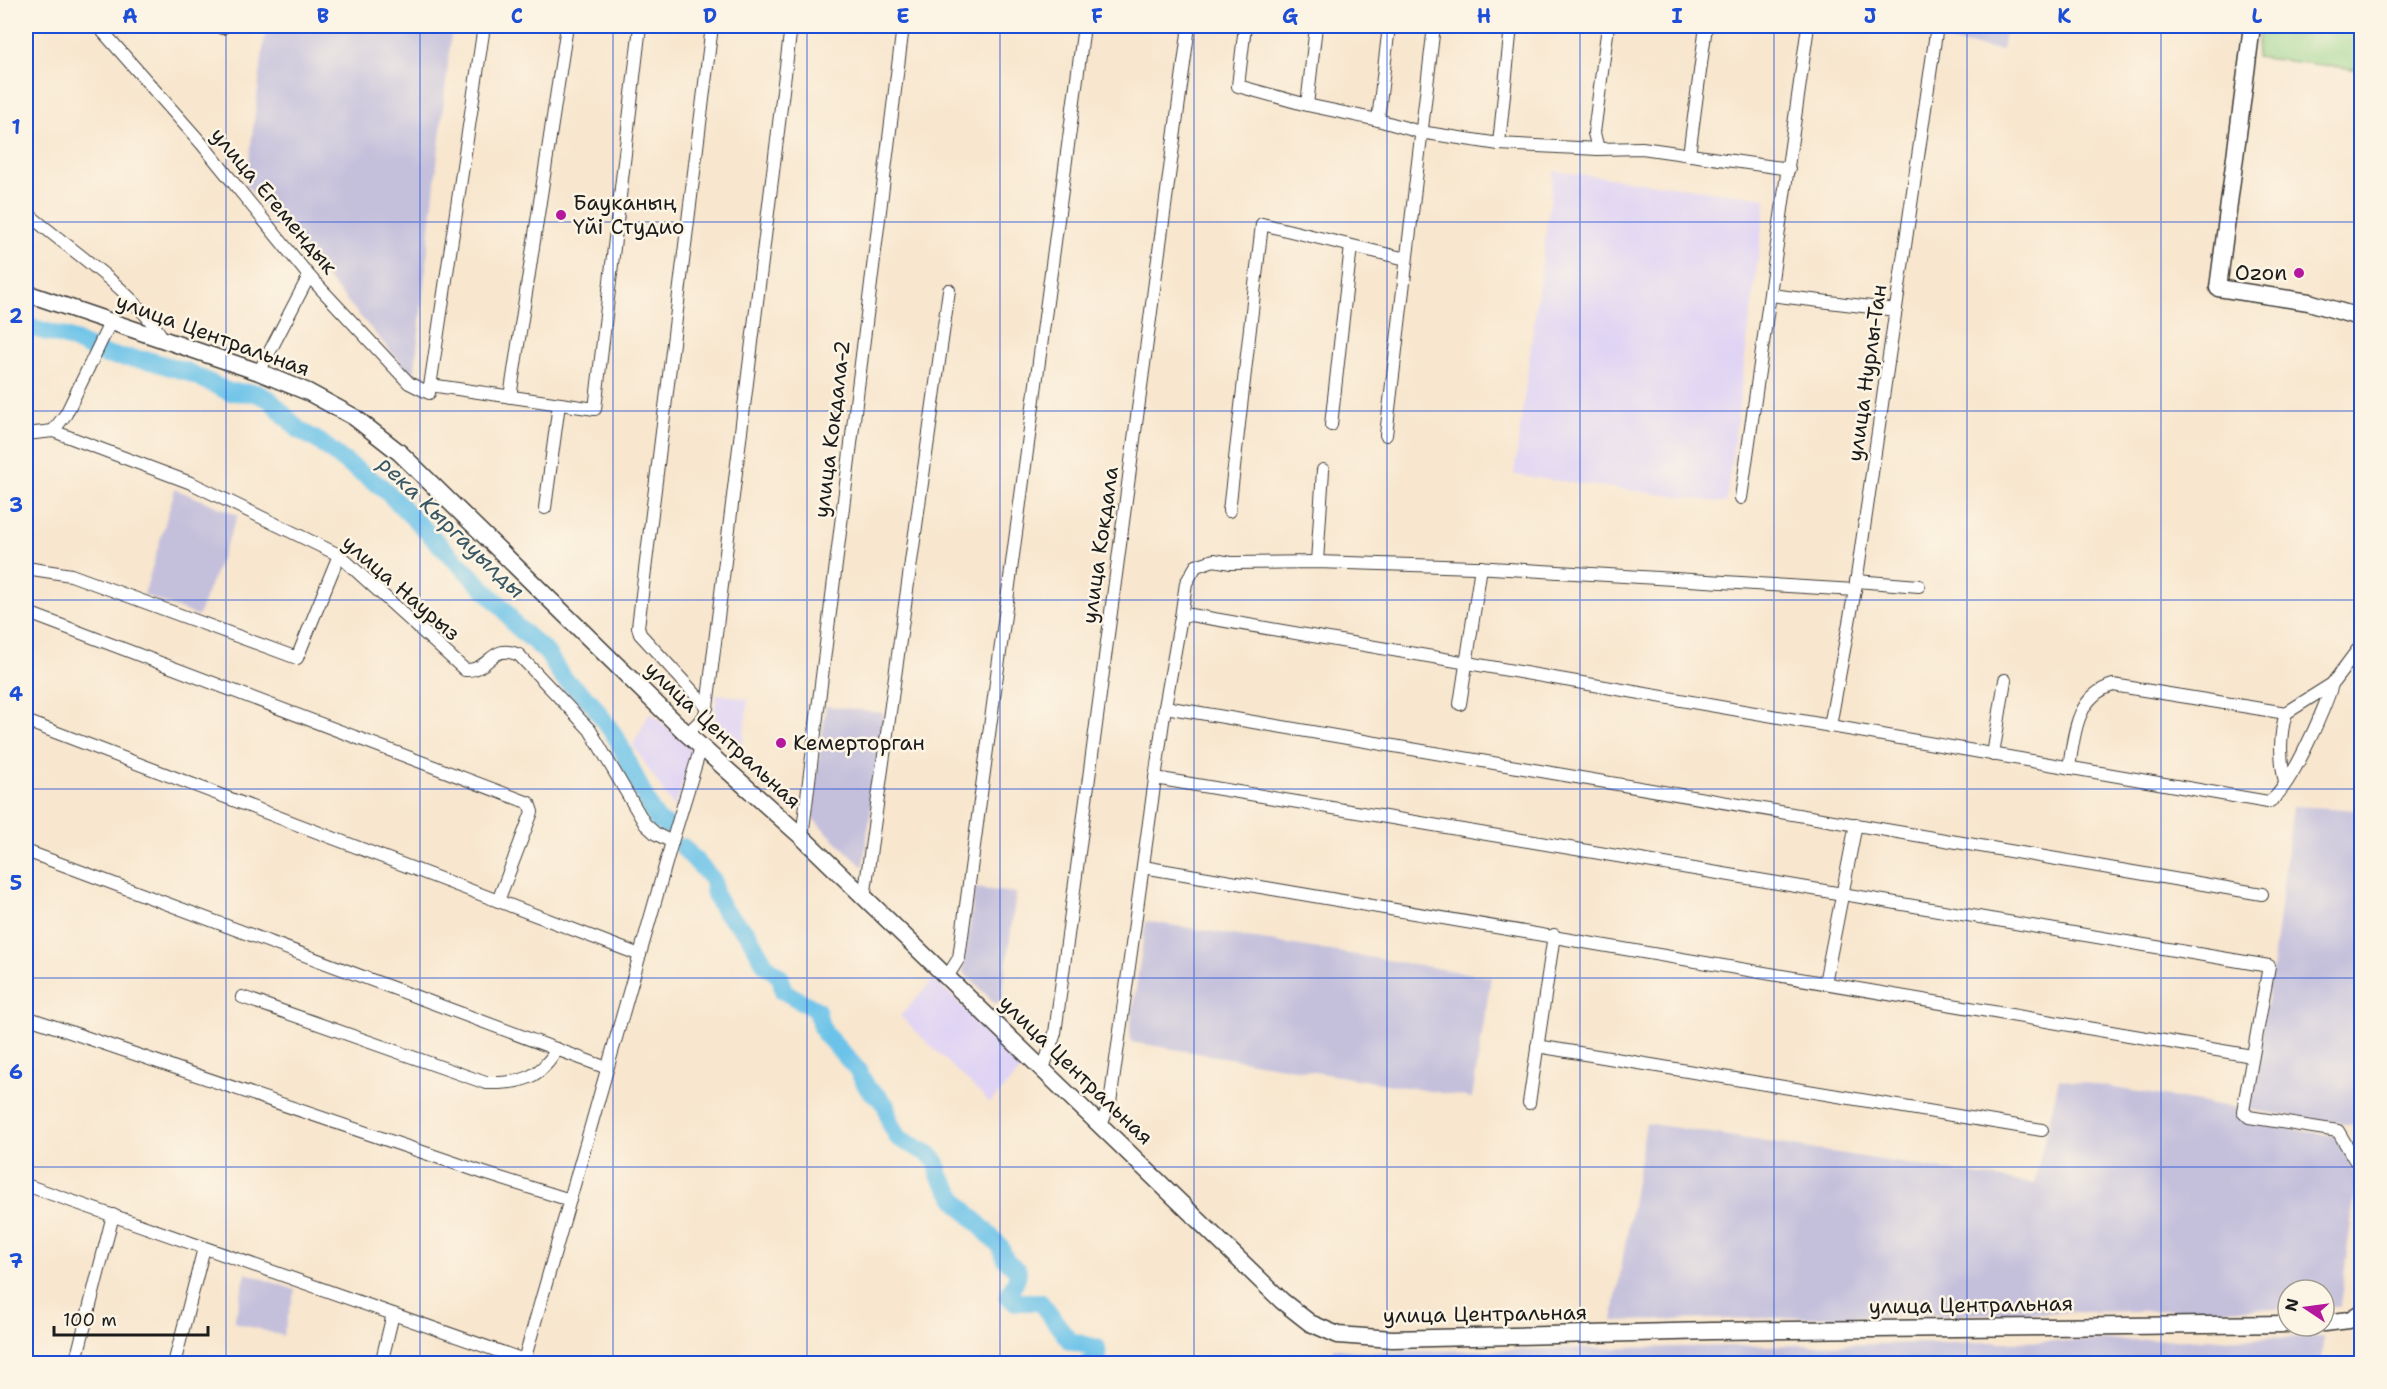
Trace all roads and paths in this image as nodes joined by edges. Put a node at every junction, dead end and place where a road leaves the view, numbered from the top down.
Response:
1 (98, 26) edge
2 (484, 26) edge
3 (567, 26) edge
4 (640, 26) edge
5 (712, 26) edge
6 (791, 26) edge
7 (903, 26) edge
8 (1084, 26) edge
9 (1189, 26) edge
10 (1245, 26) edge
11 (1316, 26) edge
12 (1389, 26) edge
13 (1434, 26) edge
14 (1511, 26) edge
15 (1608, 26) edge
16 (1706, 26) edge
17 (1808, 26) edge
18 (1937, 26) edge
19 (2252, 26) edge
20 (1307, 105) junction
21 (1378, 120) junction
22 (1420, 132) junction
23 (1499, 144) junction
24 (1598, 149) junction
25 (1689, 155) junction
26 (1789, 169) junction
27 (26, 212) edge
28 (1351, 246) junction
29 (1406, 259) junction
30 (309, 276) junction
31 (949, 290) dead end
32 (26, 293) edge
33 (1770, 295) junction
34 (1896, 310) junction
35 (2361, 318) edge
36 (110, 323) junction
37 (165, 340) junction
38 (259, 372) junction
39 (429, 389) junction
40 (510, 397) junction
41 (559, 404) junction
42 (1331, 425) dead end
43 (52, 431) junction
44 (26, 434) edge
45 (1386, 435) dead end
46 (1323, 470) dead end
47 (1741, 498) dead end
48 (545, 508) dead end
49 (1229, 511) dead end
50 (339, 555) junction
51 (1317, 562) junction
52 (1481, 567) junction
53 (26, 568) edge
54 (1855, 586) junction
55 (1919, 586) dead end
56 (26, 612) edge
57 (1181, 617) junction
58 (2361, 644) edge
59 (1466, 663) junction
60 (2005, 680) dead end
61 (2332, 684) junction
62 (1460, 704) dead end
63 (708, 707) junction
64 (1165, 707) junction
65 (2286, 712) junction
66 (26, 721) edge
67 (1830, 726) junction
68 (687, 734) junction
69 (701, 747) junction
70 (1993, 755) junction
71 (2069, 768) junction
72 (1155, 778) junction
73 (2285, 783) junction
74 (1856, 824) junction
75 (802, 837) junction
76 (672, 842) junction
77 (26, 851) edge
78 (1143, 867) junction
79 (2262, 894) dead end
80 (1842, 895) junction
81 (864, 898) junction
82 (498, 901) junction
83 (1554, 935) junction
84 (640, 955) junction
85 (947, 977) junction
86 (1825, 983) junction
87 (242, 997) dead end
88 (26, 1017) edge
89 (1538, 1046) junction
90 (557, 1048) junction
91 (2253, 1056) junction
92 (608, 1068) junction
93 (1043, 1069) junction
94 (1529, 1103) dead end
95 (1101, 1125) junction
96 (2042, 1130) dead end
97 (2361, 1166) edge
98 (26, 1185) edge
99 (570, 1200) junction
100 (112, 1215) junction
101 (204, 1248) junction
102 (2361, 1312) edge
103 (393, 1314) junction
104 (2336, 1322) edge
105 (2276, 1323) edge
106 (524, 1362) edge
107 (75, 1364) edge
108 (174, 1364) edge
109 (381, 1364) edge

1 - 30 street, улица Егемендык
2 - 39 street
3 - 40 street
4 - 41 street
5 - 63 street
6 - 63 street
7 - 75 street, улица Кокдала-2
8 - 85 street
9 - 93 street, улица Кокдала
10 - 20 street
11 - 20 street
12 - 21 street
13 - 22 street
14 - 23 street
15 - 24 street
16 - 25 street
17 - 26 street
18 - 34 street, улица Нурлы-Тан
19 - 35 main road
20 - 21 street
21 - 22 street
22 - 23 street
22 - 29 street
23 - 24 street
24 - 25 street
25 - 26 street
26 - 33 street
27 - 37 street
28 - 29 street
28 - 42 street
28 - 49 street
29 - 45 street
30 - 38 street
30 - 39 street, улица Егемендык
31 - 81 street
32 - 36 main road, улица Центральная
33 - 34 street
33 - 47 street
34 - 54 street, улица Нурлы-Тан
36 - 37 main road, улица Центральная
36 - 43 street
37 - 38 main road, улица Центральная
38 - 68 main road, улица Центральная
39 - 40 street
40 - 41 street
41 - 48 street
43 - 44 street, улица Наурыз
43 - 50 street, улица Наурыз
46 - 51 street
50 - 53 street
50 - 76 street, улица Наурыз
51 - 52 street
51 - 57 street
52 - 54 street
52 - 59 street
54 - 55 street
54 - 67 street, улица Нурлы-Тан
56 - 82 street
57 - 59 street
57 - 64 street
58 - 61 street
59 - 62 street
59 - 67 street
60 - 70 street
61 - 65 street
61 - 73 street
63 - 68 street
64 - 72 street
64 - 74 street
65 - 71 street
65 - 73 street
66 - 82 street
67 - 70 street
68 - 69 main road, улица Центральная
69 - 75 main road, улица Центральная
69 - 76 street
70 - 71 street
71 - 73 street
72 - 78 street
72 - 80 street
74 - 79 street
74 - 80 street
75 - 81 main road, улица Центральная
76 - 84 street
77 - 90 street
78 - 83 street
78 - 95 street
80 - 86 street
80 - 91 street
81 - 85 main road, улица Центральная
82 - 84 street
83 - 86 street
83 - 89 street
84 - 92 street
85 - 93 main road, улица Центральная
86 - 91 street
87 - 90 street
88 - 99 street
89 - 94 street
89 - 96 street
90 - 92 street
91 - 97 street
92 - 99 street
93 - 95 main road, улица Центральная
95 - 105 main road, улица Центральная
98 - 100 street
99 - 106 street
100 - 101 street
100 - 107 street
101 - 103 street
101 - 108 street
102 - 104 main road
103 - 106 street
103 - 109 street

